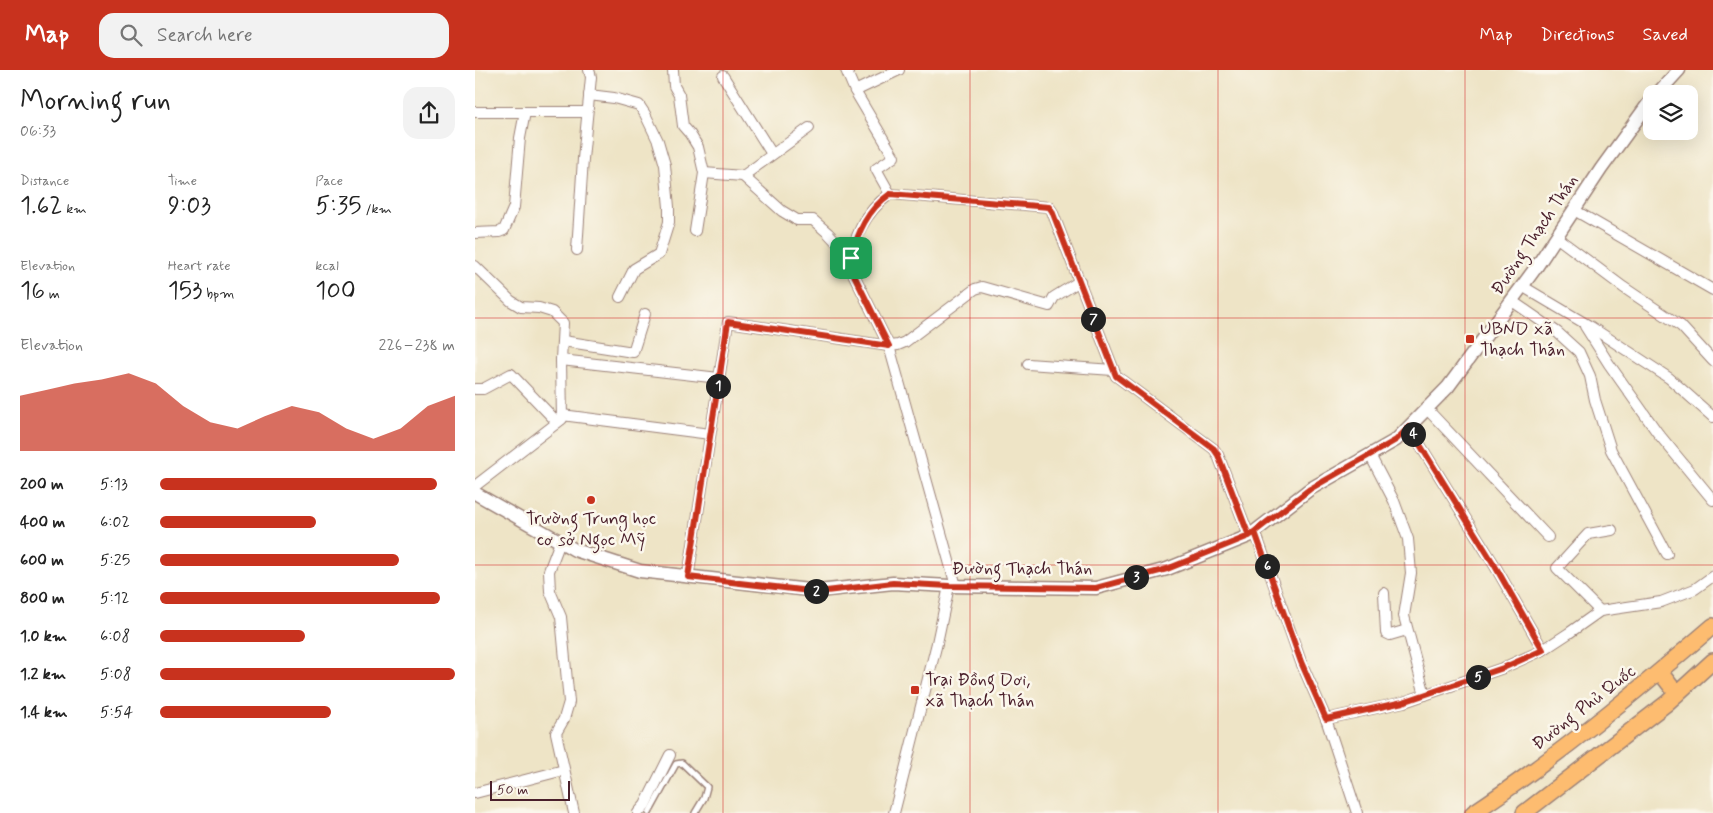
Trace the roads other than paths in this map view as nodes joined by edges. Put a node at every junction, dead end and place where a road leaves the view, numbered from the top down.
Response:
1 (589, 70) edge
2 (673, 70) edge
3 (846, 70) edge
4 (899, 70) edge
5 (1679, 70) edge
6 (723, 76) dead end
7 (1665, 85) edge
8 (855, 91) junction
9 (589, 95) junction
10 (1643, 111) edge
11 (475, 112) edge
12 (525, 112) junction
13 (587, 112) junction
14 (809, 128) dead end
15 (772, 154) junction
16 (704, 173) junction
17 (743, 176) junction
18 (890, 194) junction
19 (1574, 210) junction
20 (695, 231) dead end
21 (475, 233) edge
22 (1556, 237) junction
23 (577, 250) dead end
24 (851, 258) junction
25 (475, 266) edge
26 (1080, 280) junction
27 (1522, 286) junction
28 (1713, 290) edge
29 (620, 297) dead end
30 (1512, 301) junction
31 (645, 314) dead end
32 (1583, 323) junction
33 (563, 341) junction
34 (889, 346) junction
35 (561, 360) junction
36 (1713, 361) edge
37 (1028, 364) dead end
38 (1113, 370) junction
39 (719, 378) junction
40 (475, 388) edge
41 (1427, 409) junction
42 (1713, 417) edge
43 (559, 419) junction
44 (1409, 427) junction
45 (711, 434) junction
46 (1370, 455) junction
47 (475, 486) edge
48 (475, 493) edge
49 (1713, 500) edge
50 (1612, 530) dead end
51 (1252, 534) junction
52 (1548, 537) dead end
53 (560, 542) junction
54 (1667, 554) dead end
55 (1713, 576) edge
56 (688, 577) junction
57 (952, 586) junction
58 (1384, 593) dead end
59 (1600, 612) junction
60 (1713, 626) edge
61 (1407, 630) junction
62 (1543, 650) junction
63 (1713, 661) edge
64 (1660, 672) junction
65 (1677, 694) junction
66 (1425, 695) junction
67 (1326, 719) junction
68 (670, 756) dead end
69 (564, 770) junction
70 (475, 792) edge
71 (573, 813) edge
72 (638, 813) edge
73 (649, 813) edge
74 (695, 813) edge
75 (894, 813) edge
76 (1357, 813) edge
77 (1473, 813) edge
78 (1523, 813) edge

1 - 9 street
2 - 16 street
3 - 8 street
4 - 8 street
5 - 7 street
6 - 15 street
8 - 18 street
9 - 13 street
9 - 29 street
10 - 19 street, Đường Thạch Thán
11 - 12 street
12 - 13 street
12 - 21 street
13 - 23 street
14 - 15 street
15 - 17 street
16 - 17 street
16 - 20 street
17 - 24 street
18 - 24 street
18 - 26 street
19 - 22 street, Đường Thạch Thán
19 - 28 street
22 - 27 street, Đường Thạch Thán
22 - 36 street
24 - 34 street
25 - 33 street
26 - 34 street
26 - 38 street
27 - 30 street, Đường Thạch Thán
27 - 32 street
30 - 41 street, Đường Thạch Thán
30 - 54 street
31 - 33 street
32 - 42 street
32 - 49 street
33 - 35 street
34 - 39 street
34 - 57 street
35 - 39 street
35 - 43 street
37 - 38 street
38 - 51 street
39 - 45 street
40 - 43 street
41 - 44 street, Đường Thạch Thán
41 - 52 street
43 - 45 street
43 - 47 street
44 - 46 street, Đường Thạch Thán
44 - 62 street
45 - 56 street
46 - 51 street, Đường Thạch Thán
46 - 61 street
48 - 53 street, Đường Thạch Thán
50 - 59 street
51 - 57 street, Đường Thạch Thán
51 - 67 street
53 - 56 street, Đường Thạch Thán
53 - 69 street
55 - 59 street
56 - 57 street, Đường Thạch Thán
57 - 75 street
58 - 61 street
59 - 62 street
60 - 64 main road, Đường Phủ Quốc
61 - 66 street
62 - 66 street
63 - 65 main road
64 - 65 main road
64 - 77 main road, Đường Phủ Quốc
65 - 78 main road
66 - 67 street
67 - 76 street
68 - 72 street
69 - 70 street
69 - 71 street
73 - 74 lane

